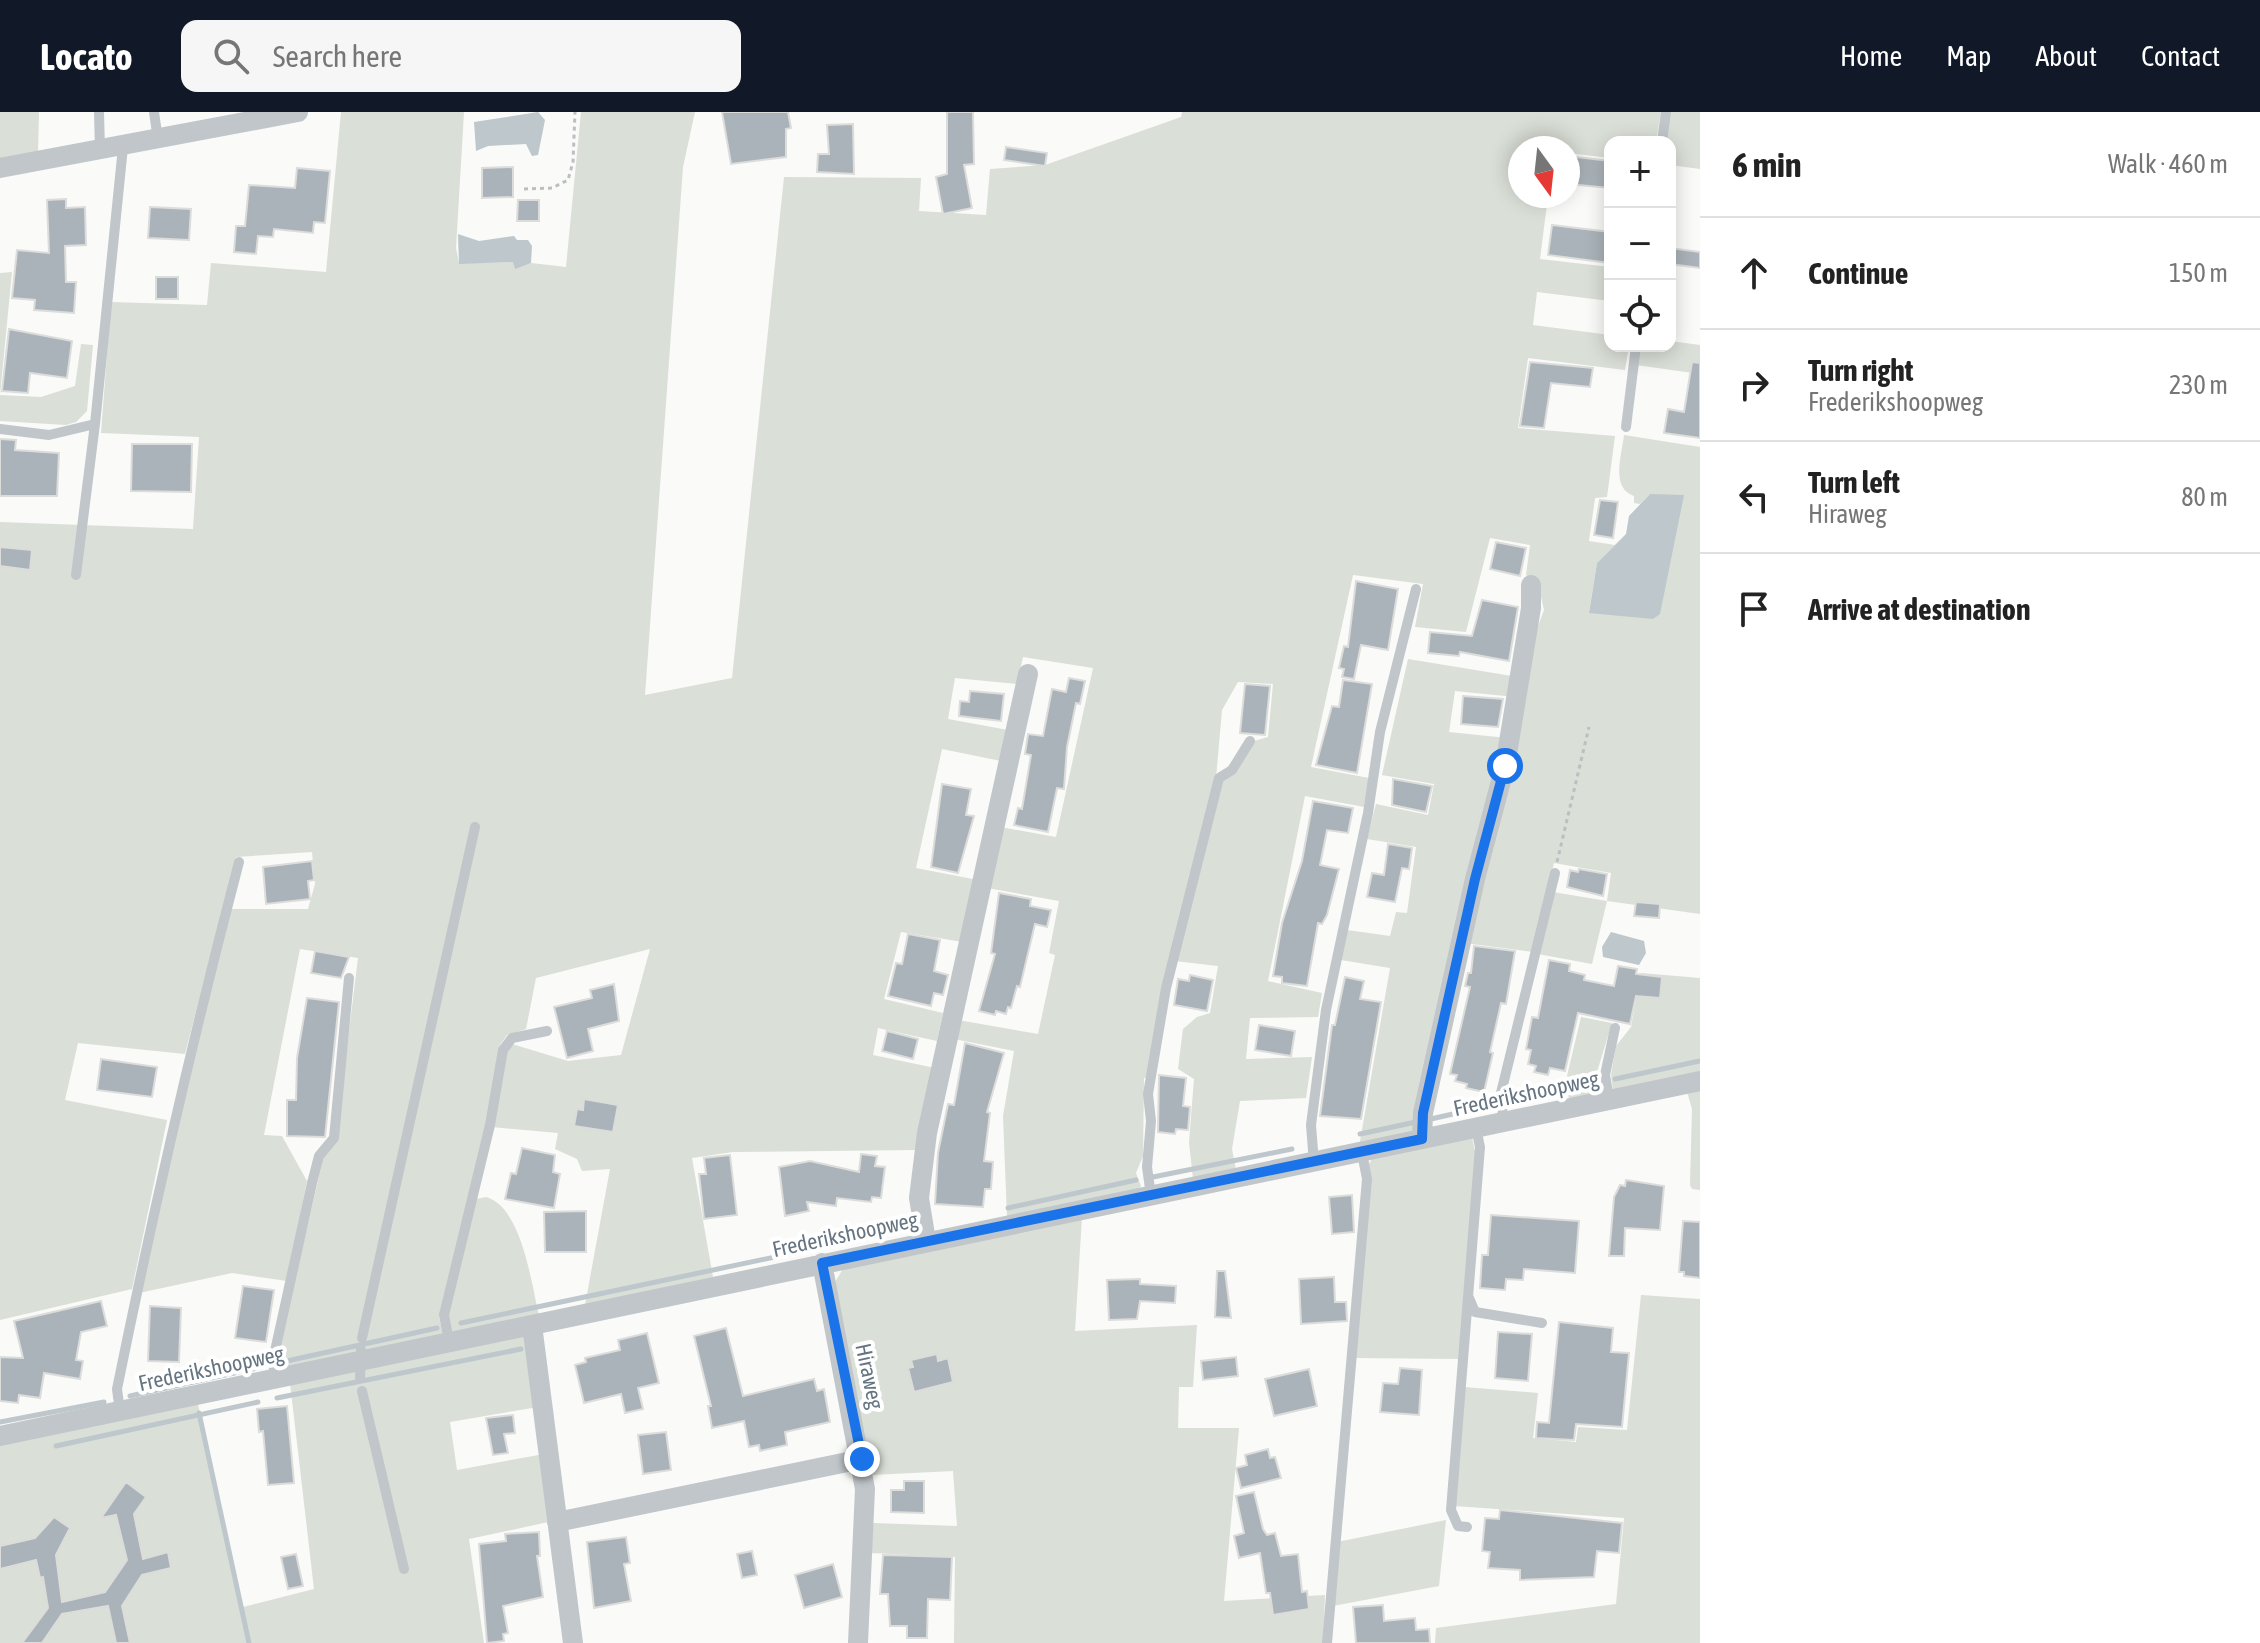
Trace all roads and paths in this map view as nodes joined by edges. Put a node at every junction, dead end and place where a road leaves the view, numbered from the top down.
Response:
1 (99, 112) edge
2 (154, 112) edge
3 (298, 112) edge
4 (575, 112) edge
5 (1666, 112) edge
6 (1663, 136) edge
7 (158, 140) junction
8 (123, 147) junction
9 (100, 151) junction
10 (0, 168) edge
11 (524, 189) dead end
12 (1635, 352) edge
13 (95, 424) junction
14 (1626, 427) dead end
15 (0, 429) edge
16 (76, 575) dead end
17 (1531, 585) dead end
18 (1416, 589) dead end
19 (1028, 674) dead end
20 (1589, 727) dead end
21 (1250, 741) dead end
22 (475, 827) dead end
23 (239, 862) dead end
24 (1555, 873) joint
25 (349, 978) dead end
26 (1615, 1028) dead end
27 (547, 1031) dead end
28 (1700, 1081) edge
29 (1609, 1099) junction
30 (1504, 1121) junction
31 (1476, 1128) junction
32 (1422, 1139) junction
33 (1362, 1153) junction
34 (1314, 1163) junction
35 (1151, 1196) junction
36 (926, 1241) junction
37 (822, 1263) junction
38 (1468, 1296) junction
39 (1542, 1323) dead end
40 (532, 1325) junction
41 (362, 1338) dead end
42 (449, 1342) junction
43 (275, 1379) junction
44 (362, 1391) dead end
45 (120, 1412) junction
46 (0, 1436) edge
47 (862, 1459) junction
48 (557, 1522) junction
49 (1467, 1527) dead end
50 (404, 1569) dead end
51 (573, 1643) edge
52 (858, 1643) edge
53 (1327, 1643) edge

1 - 9 lane
2 - 7 lane
3 - 7 street
4 - 11 path
5 - 6 lane
7 - 8 street
8 - 9 street
8 - 13 lane
9 - 10 street
12 - 14 lane
13 - 15 lane
13 - 16 lane
17 - 32 street
18 - 34 lane
19 - 36 street
20 - 24 path
21 - 35 lane
22 - 41 lane
23 - 45 lane
24 - 30 lane
25 - 43 lane
26 - 29 lane
27 - 42 lane
28 - 29 street, Frederikshoopweg
29 - 30 street, Frederikshoopweg
30 - 31 street, Frederikshoopweg
31 - 32 street, Frederikshoopweg
31 - 38 lane
32 - 33 street, Frederikshoopweg
33 - 34 street, Frederikshoopweg
33 - 53 lane
34 - 35 street, Frederikshoopweg
35 - 36 street, Frederikshoopweg
36 - 37 street, Frederikshoopweg
37 - 40 street, Frederikshoopweg
37 - 47 street, Hiraweg
38 - 39 lane
38 - 49 lane
40 - 42 street, Frederikshoopweg
40 - 48 street
42 - 43 street, Frederikshoopweg
43 - 45 street, Frederikshoopweg
44 - 50 lane
45 - 46 street, Frederikshoopweg
47 - 48 street
47 - 52 street, Hiraweg
48 - 51 street

